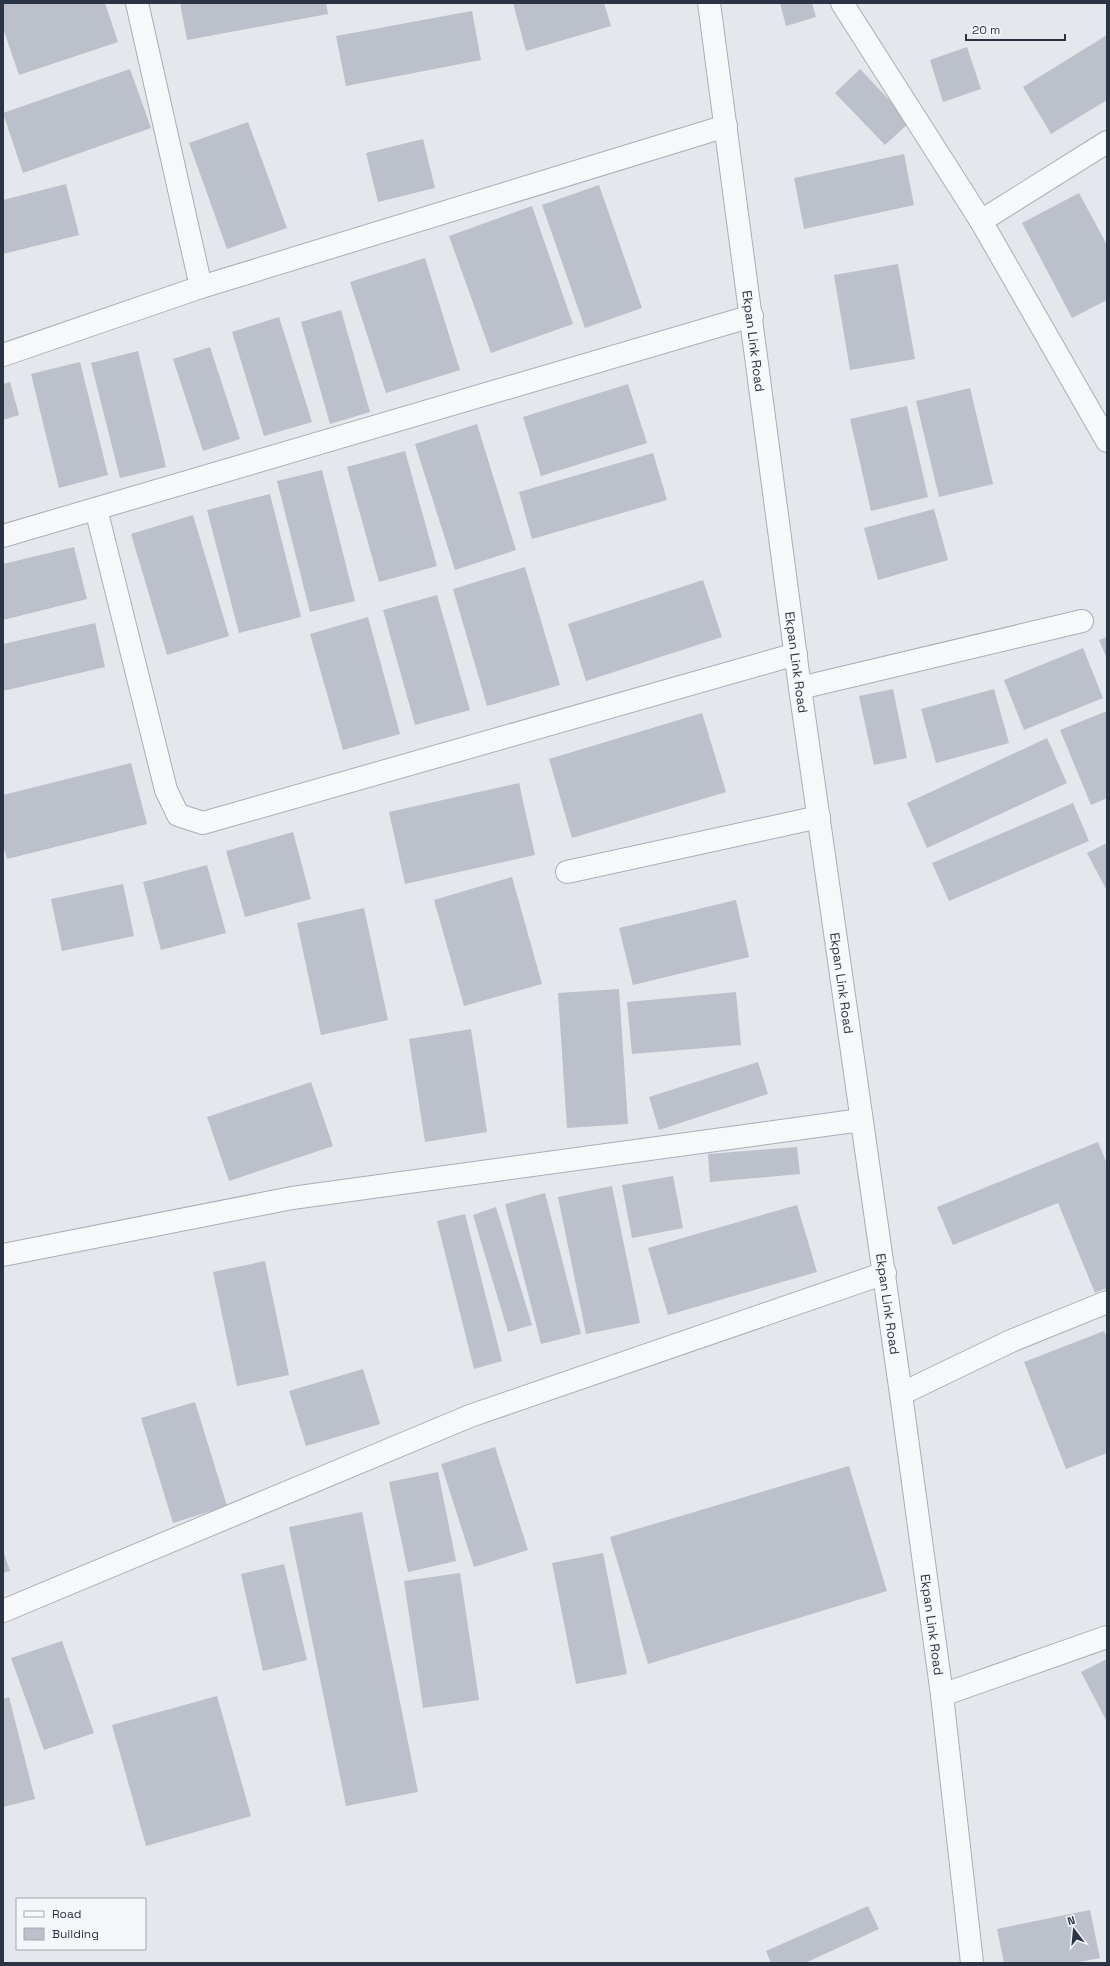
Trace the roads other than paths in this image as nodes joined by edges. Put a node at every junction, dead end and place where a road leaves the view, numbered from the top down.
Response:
1 (137, 3) edge
2 (709, 3) edge
3 (842, 3) edge
4 (726, 126) junction
5 (1107, 142) edge
6 (981, 221) junction
7 (201, 287) junction
8 (752, 316) junction
9 (3, 354) edge
10 (1107, 441) edge
11 (96, 509) junction
12 (3, 536) edge
13 (1082, 621) dead end
14 (796, 654) junction
15 (800, 688) junction
16 (819, 817) junction
17 (567, 872) dead end
18 (861, 1120) junction
19 (3, 1255) edge
20 (885, 1273) junction
21 (1107, 1302) edge
22 (901, 1394) junction
23 (3, 1611) edge
24 (1107, 1637) edge
25 (942, 1695) junction
26 (972, 1963) edge

1 - 7 street
2 - 4 street, Ekpan Link Road
3 - 6 street
4 - 7 street
4 - 8 street, Ekpan Link Road
5 - 6 street
6 - 10 street
7 - 9 street
8 - 11 street
8 - 14 street, Ekpan Link Road
11 - 12 street
11 - 14 street
13 - 15 street
14 - 15 street, Ekpan Link Road
15 - 16 street, Ekpan Link Road
16 - 17 street
16 - 18 street, Ekpan Link Road
18 - 19 street
18 - 20 street, Ekpan Link Road
20 - 22 street, Ekpan Link Road
20 - 23 street
21 - 22 street
22 - 25 street, Ekpan Link Road
24 - 25 street
25 - 26 street, Ekpan Link Road

